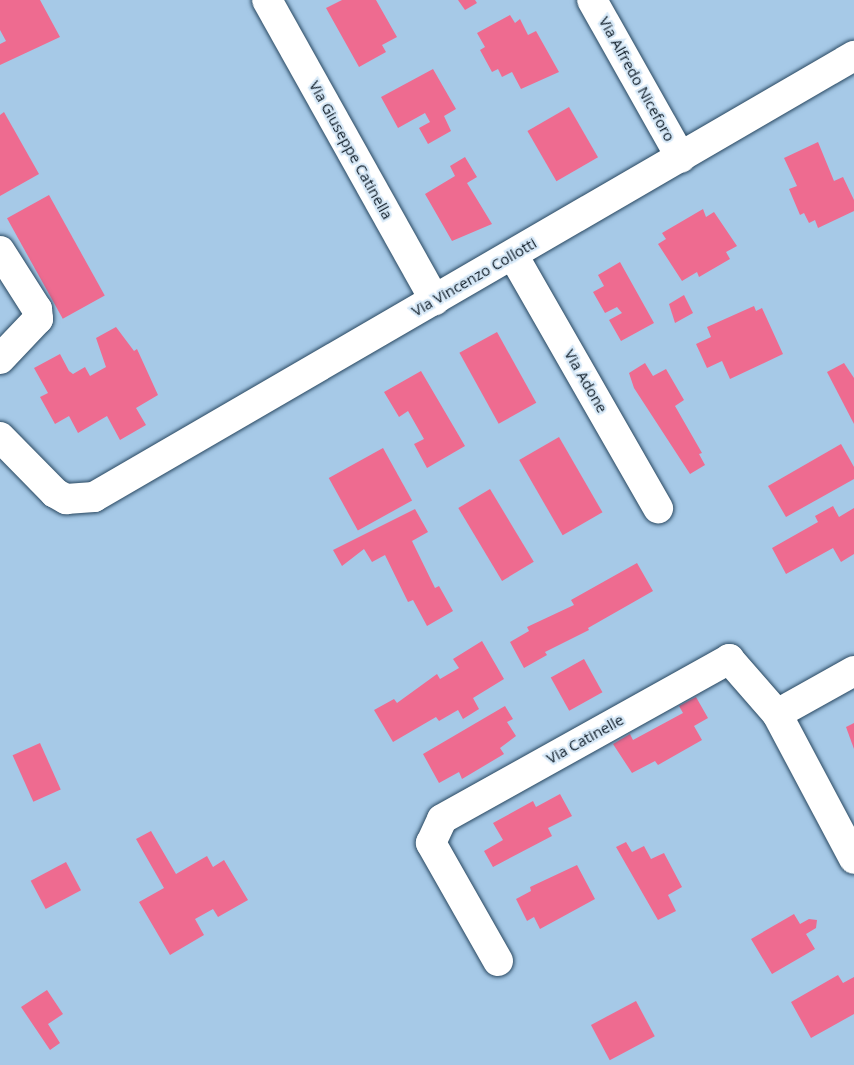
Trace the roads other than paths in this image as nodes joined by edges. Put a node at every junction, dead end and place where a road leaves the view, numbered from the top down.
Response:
1 (267, 0) edge
2 (592, 0) edge
3 (854, 56) edge
4 (681, 158) junction
5 (0, 251) edge
6 (513, 255) junction
7 (435, 300) junction
8 (0, 359) edge
9 (0, 437) edge
10 (658, 508) dead end
11 (854, 671) edge
12 (777, 714) junction
13 (854, 859) edge
14 (498, 961) dead end

1 - 7 street, Via Giuseppe Catinella
2 - 4 street, Via Alfredo Niceforo
3 - 4 street, Via Vincenzo Collotti
4 - 6 street, Via Vincenzo Collotti
5 - 8 street
6 - 7 street, Via Vincenzo Collotti
6 - 10 street, Via Adone
7 - 9 street, Via Vincenzo Collotti
11 - 12 street
12 - 13 street
12 - 14 street, Via Catinelle

